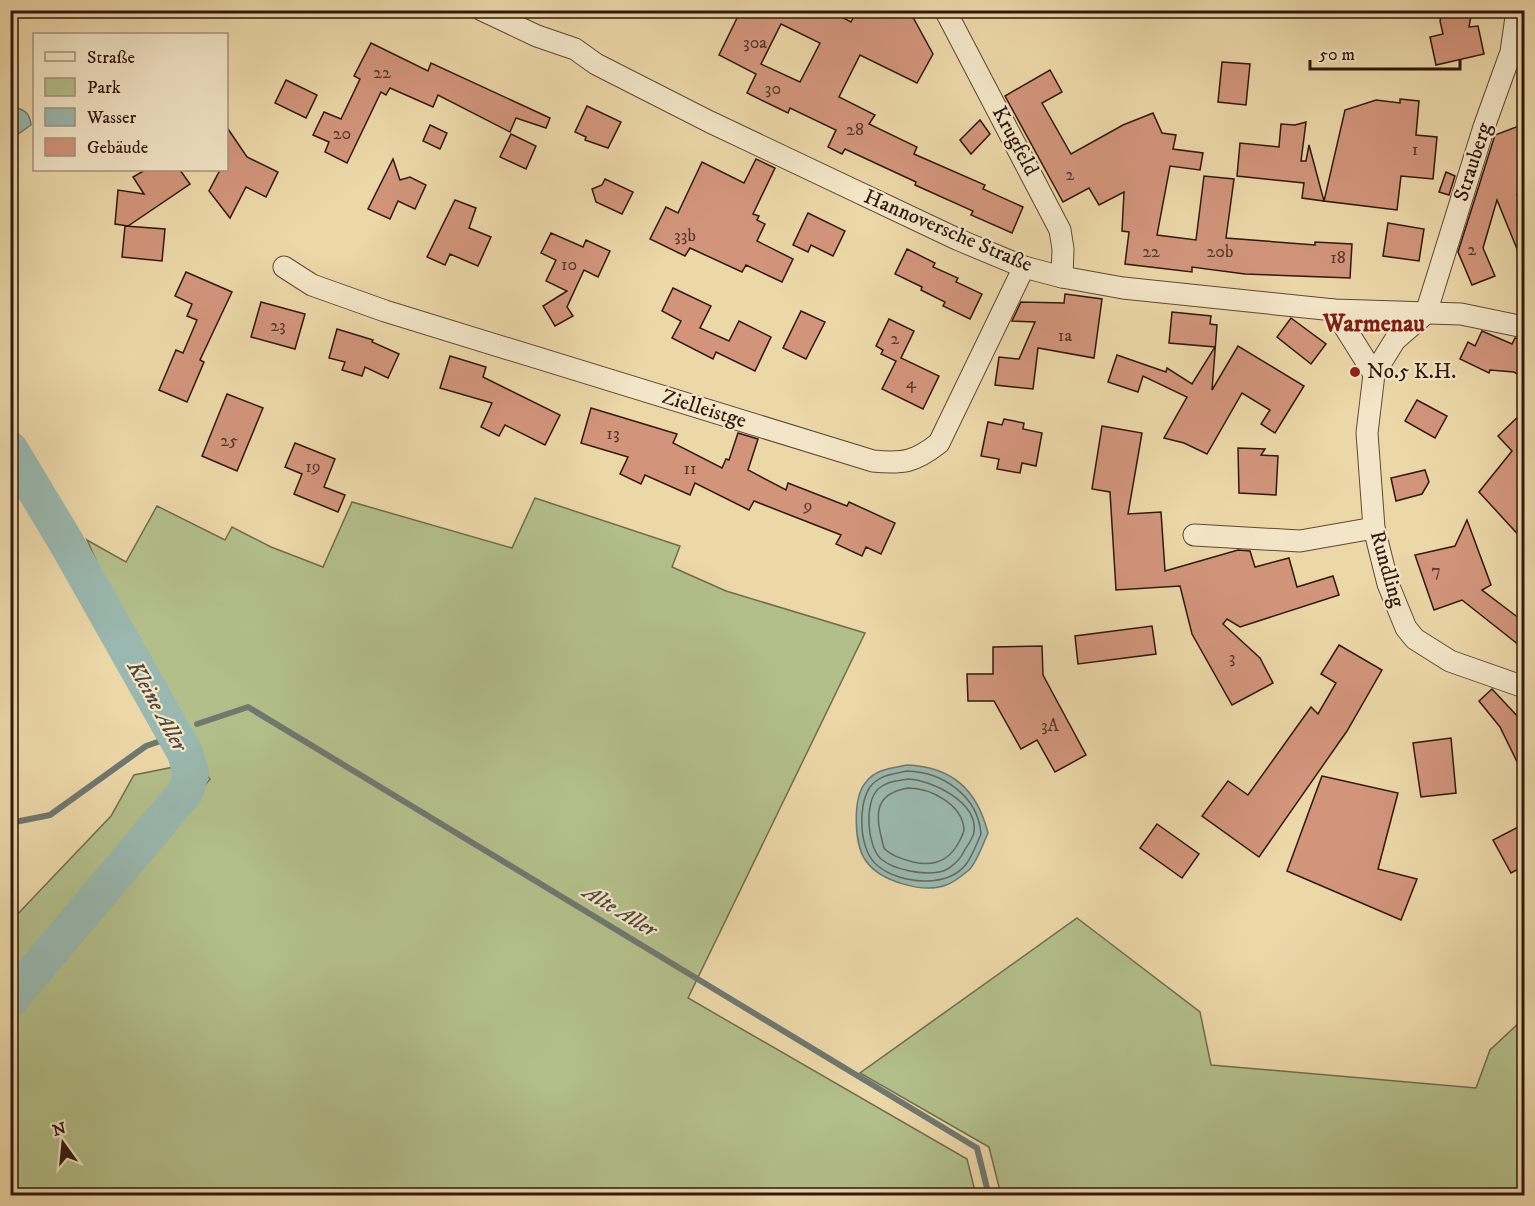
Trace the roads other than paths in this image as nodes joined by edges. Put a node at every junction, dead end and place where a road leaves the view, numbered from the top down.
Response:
1 (482, 10) edge
2 (945, 10) edge
3 (1517, 10) edge
4 (284, 267) dead end
5 (1023, 267) junction
6 (1062, 277) junction
7 (1334, 310) junction
8 (1426, 313) junction
9 (1524, 327) edge
10 (1374, 374) junction
11 (1374, 528) junction
12 (1194, 535) dead end
13 (1524, 687) edge

1 - 5 street, Hannoversche Straße
2 - 6 street, Krugfeld
3 - 8 street, Strauberg
4 - 5 street, Zielleistge
5 - 6 street, Hannoversche Straße
6 - 7 street, Hannoversche Straße
7 - 8 street, Hannoversche Straße
7 - 10 street
8 - 9 street, Hannoversche Straße
8 - 10 street, Rundling
10 - 11 street, Rundling
11 - 12 street
11 - 13 street, Rundling

